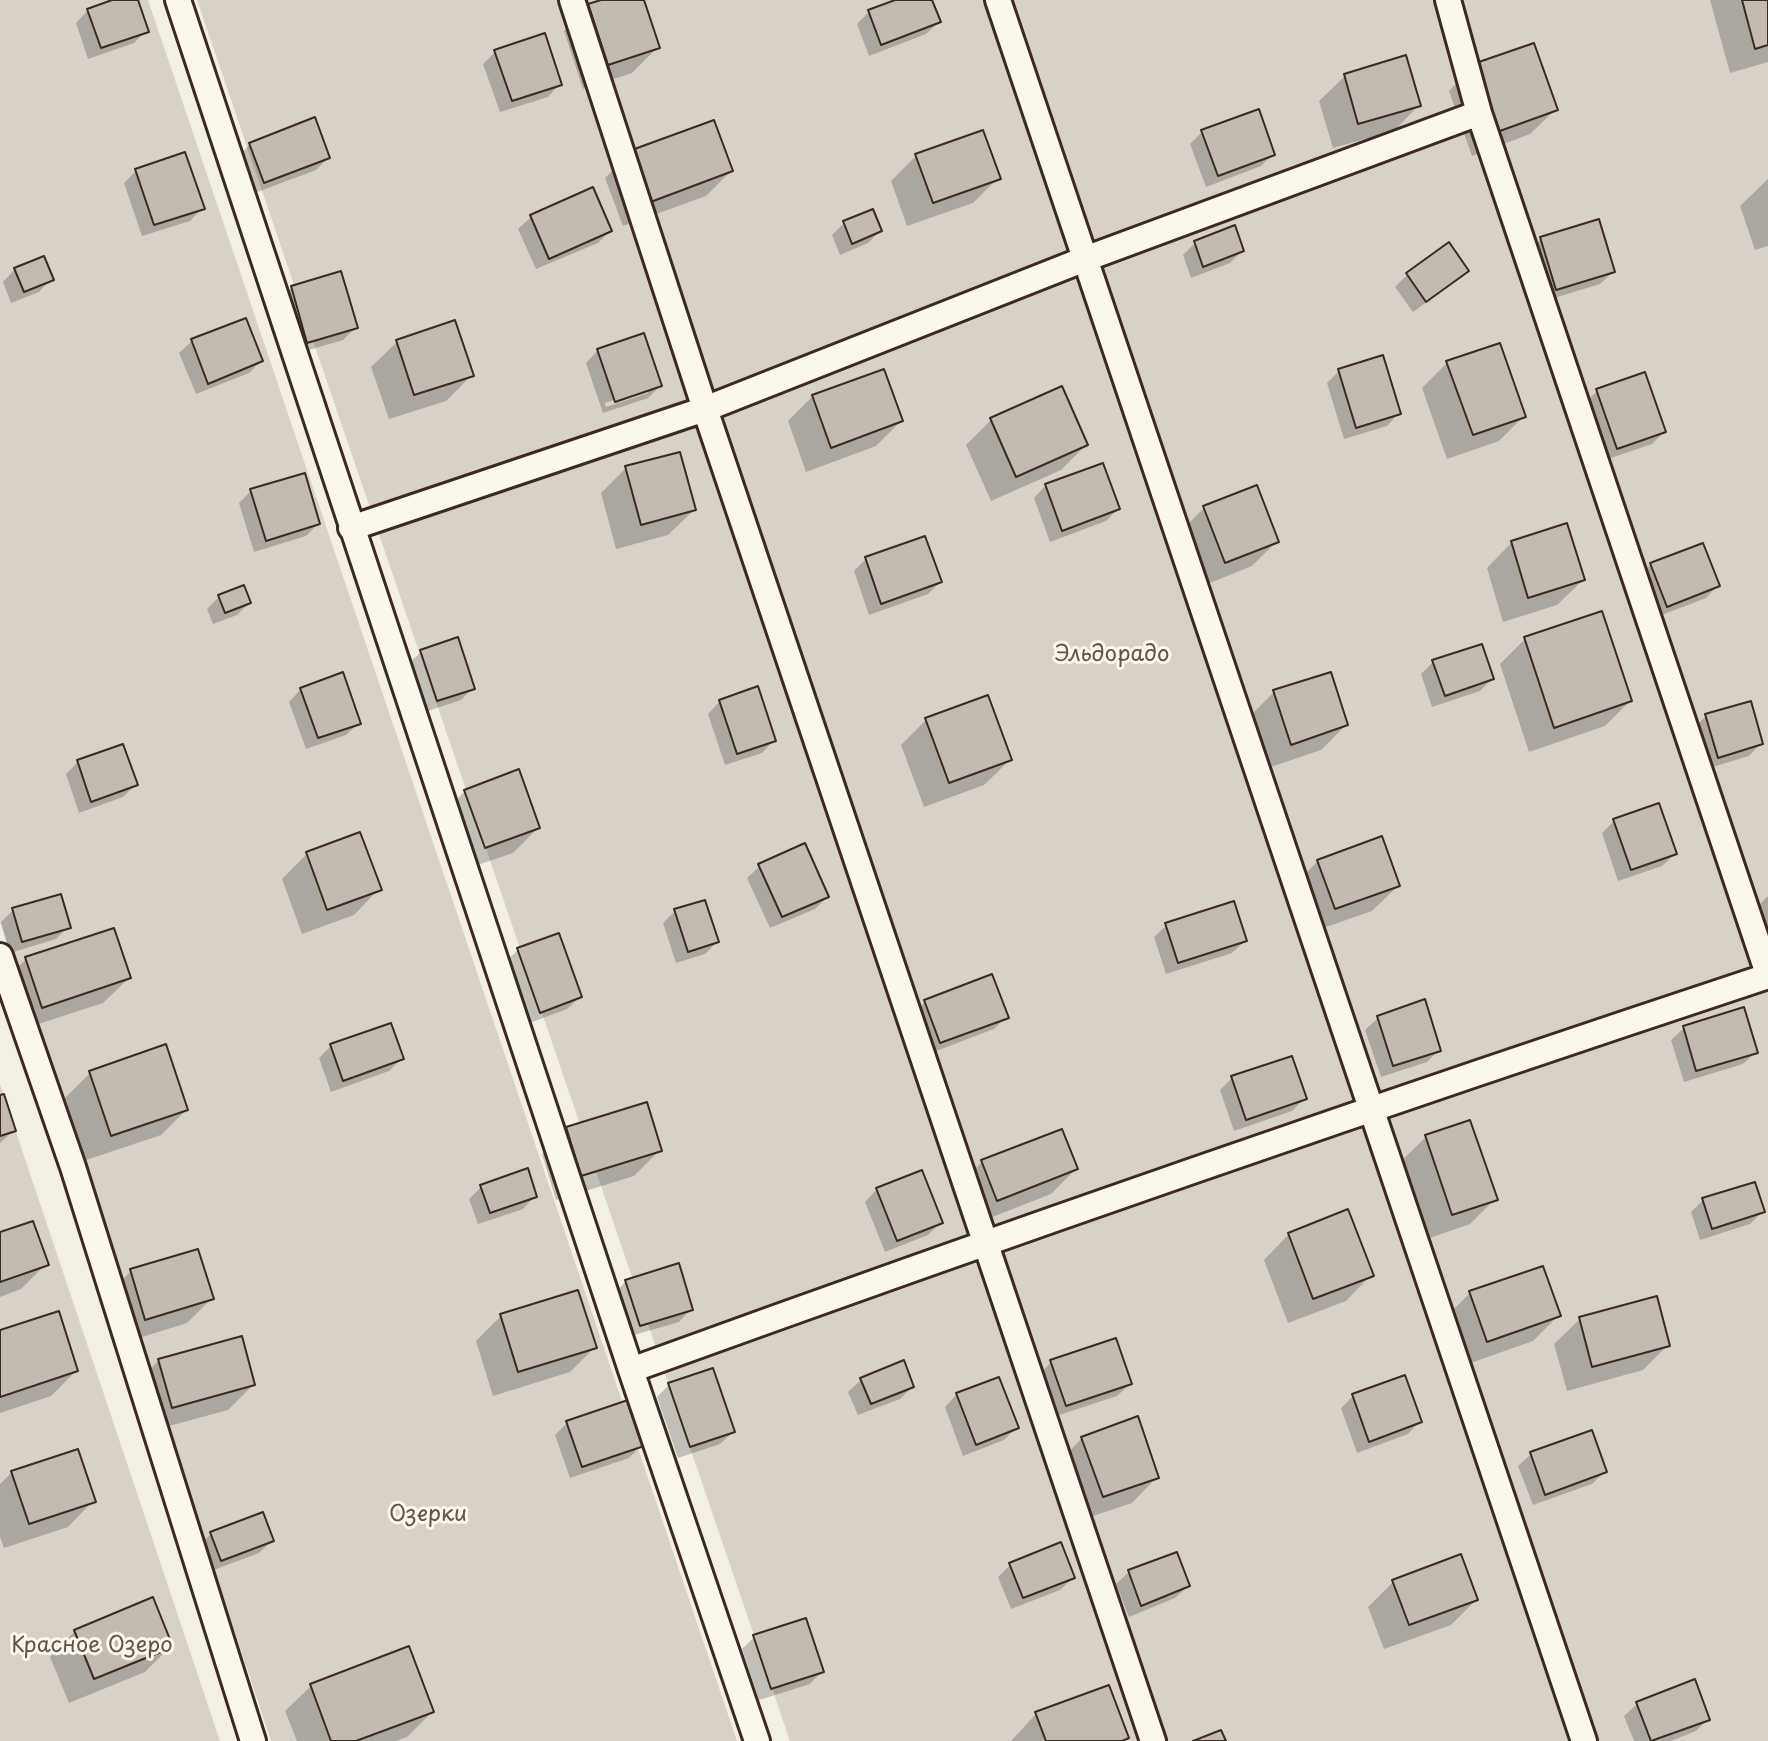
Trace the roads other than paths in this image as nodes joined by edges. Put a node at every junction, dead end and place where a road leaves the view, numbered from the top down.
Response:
1 (178, 0) edge
2 (572, 0) edge
3 (998, 0) edge
4 (1448, 0) edge
5 (1479, 113) junction
6 (1085, 259) junction
7 (705, 409) junction
8 (351, 528) junction
9 (0, 956) edge
10 (1768, 975) edge
11 (1371, 1108) junction
12 (985, 1242) junction
13 (631, 1370) junction
14 (253, 1741) edge
15 (757, 1741) edge
16 (1153, 1741) edge
17 (1584, 1741) edge

1 - 8 lane
2 - 7 lane
3 - 6 lane
4 - 5 lane
5 - 6 lane
5 - 10 lane
6 - 7 lane
6 - 11 lane
7 - 8 lane
7 - 12 lane
8 - 13 lane
9 - 14 lane
10 - 11 lane
11 - 12 lane
11 - 17 lane
12 - 13 lane
12 - 16 lane
13 - 15 lane

